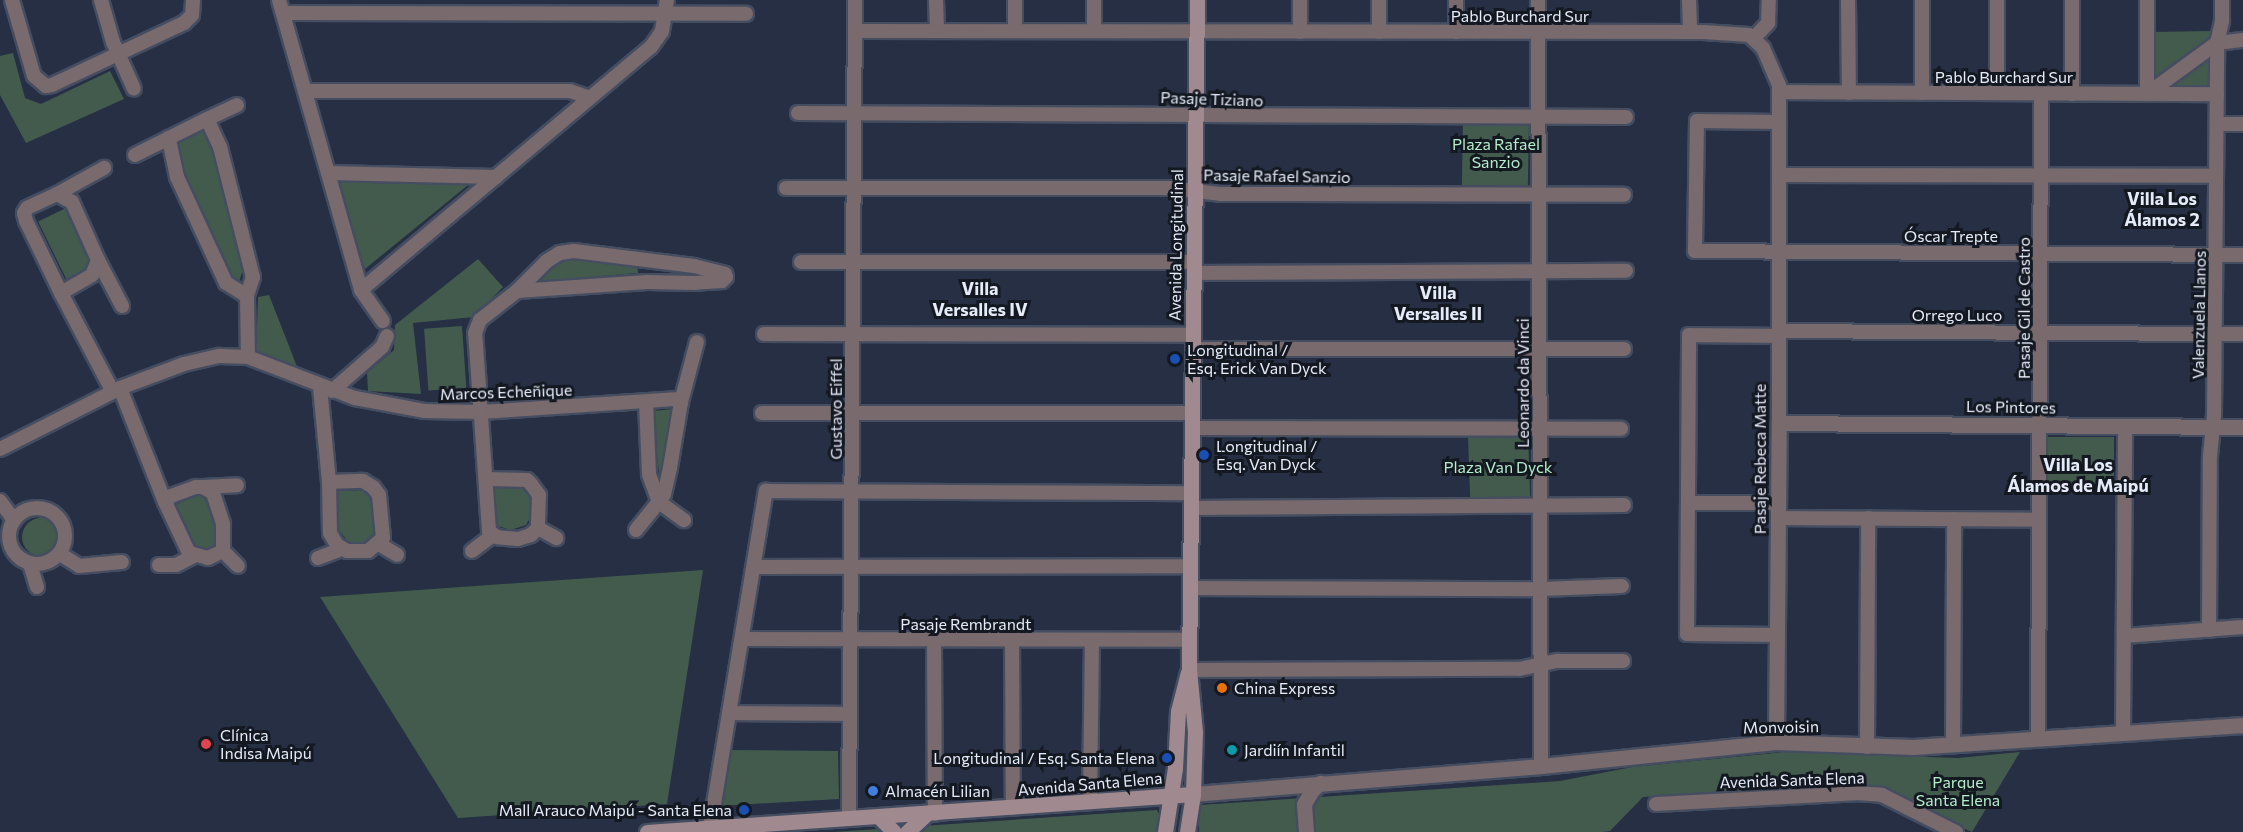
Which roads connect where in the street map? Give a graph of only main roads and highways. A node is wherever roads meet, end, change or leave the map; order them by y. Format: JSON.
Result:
{"nodes":[{"id":1,"x":1197,"y":0,"type":"edge"},
{"id":2,"x":1189,"y":670,"type":"junction"},
{"id":3,"x":1193,"y":794,"type":"junction"},
{"id":4,"x":1172,"y":795,"type":"junction"},
{"id":5,"x":930,"y":814,"type":"junction"},
{"id":6,"x":879,"y":817,"type":"junction"},
{"id":7,"x":647,"y":832,"type":"edge"},
{"id":8,"x":894,"y":832,"type":"edge"},
{"id":9,"x":906,"y":832,"type":"edge"},
{"id":10,"x":1165,"y":832,"type":"edge"},
{"id":11,"x":1186,"y":832,"type":"edge"}],
"edges":[{"from":1,"to":2,"type":"main road","name":"Avenida Longitudinal"},
{"from":2,"to":3,"type":"main road","name":"Avenida Longitudinal"},
{"from":2,"to":4,"type":"main road","name":"Avenida Longitudinal"},
{"from":3,"to":4,"type":"main road","name":"Avenida Santa Elena"},
{"from":3,"to":11,"type":"main road","name":"Avenida Longitudinal"},
{"from":4,"to":5,"type":"main road","name":"Avenida Santa Elena"},
{"from":4,"to":10,"type":"main road","name":"Avenida Longitudinal"},
{"from":5,"to":6,"type":"main road","name":"Avenida Santa Elena"},
{"from":5,"to":9,"type":"main road"},
{"from":6,"to":7,"type":"main road","name":"Avenida Santa Elena"},
{"from":6,"to":8,"type":"main road"}]}
